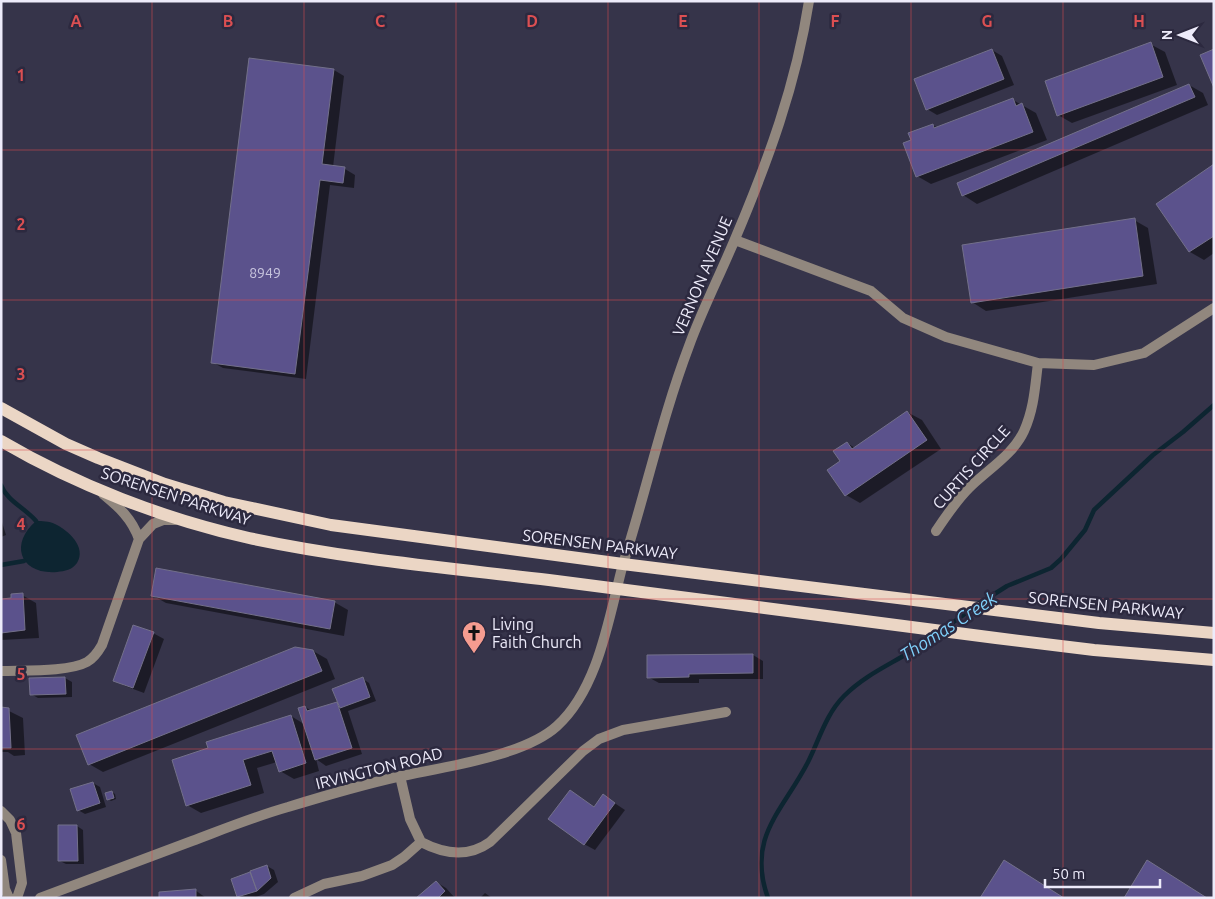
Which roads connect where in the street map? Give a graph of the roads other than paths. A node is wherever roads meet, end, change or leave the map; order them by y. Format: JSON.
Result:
{"nodes":[{"id":1,"x":809,"y":1,"type":"edge"},
{"id":2,"x":735,"y":240,"type":"junction"},
{"id":3,"x":1214,"y":308,"type":"edge"},
{"id":4,"x":1038,"y":363,"type":"junction"},
{"id":5,"x":1,"y":408,"type":"edge"},
{"id":6,"x":1,"y":441,"type":"edge"},
{"id":7,"x":92,"y":486,"type":"junction"},
{"id":8,"x":186,"y":520,"type":"junction"},
{"id":9,"x":936,"y":531,"type":"dead end"},
{"id":10,"x":139,"y":539,"type":"junction"},
{"id":11,"x":623,"y":564,"type":"junction"},
{"id":12,"x":616,"y":589,"type":"junction"},
{"id":13,"x":1214,"y":632,"type":"edge"},
{"id":14,"x":1214,"y":660,"type":"edge"},
{"id":15,"x":1,"y":671,"type":"edge"},
{"id":16,"x":726,"y":712,"type":"dead end"},
{"id":17,"x":400,"y":776,"type":"junction"},
{"id":18,"x":1,"y":811,"type":"edge"},
{"id":19,"x":421,"y":842,"type":"junction"},
{"id":20,"x":1,"y":860,"type":"edge"},
{"id":21,"x":8,"y":898,"type":"edge"},
{"id":22,"x":16,"y":898,"type":"edge"},
{"id":23,"x":40,"y":898,"type":"edge"},
{"id":24,"x":294,"y":898,"type":"edge"}],
"edges":[{"from":1,"to":2,"type":"street","name":"VERNON AVENUE"},
{"from":2,"to":4,"type":"street"},
{"from":2,"to":11,"type":"street","name":"VERNON AVENUE"},
{"from":3,"to":4,"type":"street"},
{"from":4,"to":9,"type":"street","name":"CURTIS CIRCLE"},
{"from":5,"to":11,"type":"main road","name":"SORENSEN PARKWAY"},
{"from":6,"to":7,"type":"main road","name":"SORENSEN PARKWAY"},
{"from":7,"to":8,"type":"main road","name":"SORENSEN PARKWAY"},
{"from":7,"to":10,"type":"street"},
{"from":8,"to":10,"type":"street"},
{"from":8,"to":12,"type":"main road","name":"SORENSEN PARKWAY"},
{"from":10,"to":15,"type":"street"},
{"from":11,"to":12,"type":"street","name":"IRVINGTON ROAD"},
{"from":11,"to":13,"type":"main road","name":"SORENSEN PARKWAY"},
{"from":12,"to":14,"type":"main road","name":"SORENSEN PARKWAY"},
{"from":12,"to":17,"type":"street","name":"IRVINGTON ROAD"},
{"from":16,"to":19,"type":"street"},
{"from":17,"to":19,"type":"street"},
{"from":17,"to":23,"type":"street","name":"IRVINGTON ROAD"},
{"from":18,"to":22,"type":"street"},
{"from":19,"to":24,"type":"street"},
{"from":20,"to":21,"type":"street"}]}
